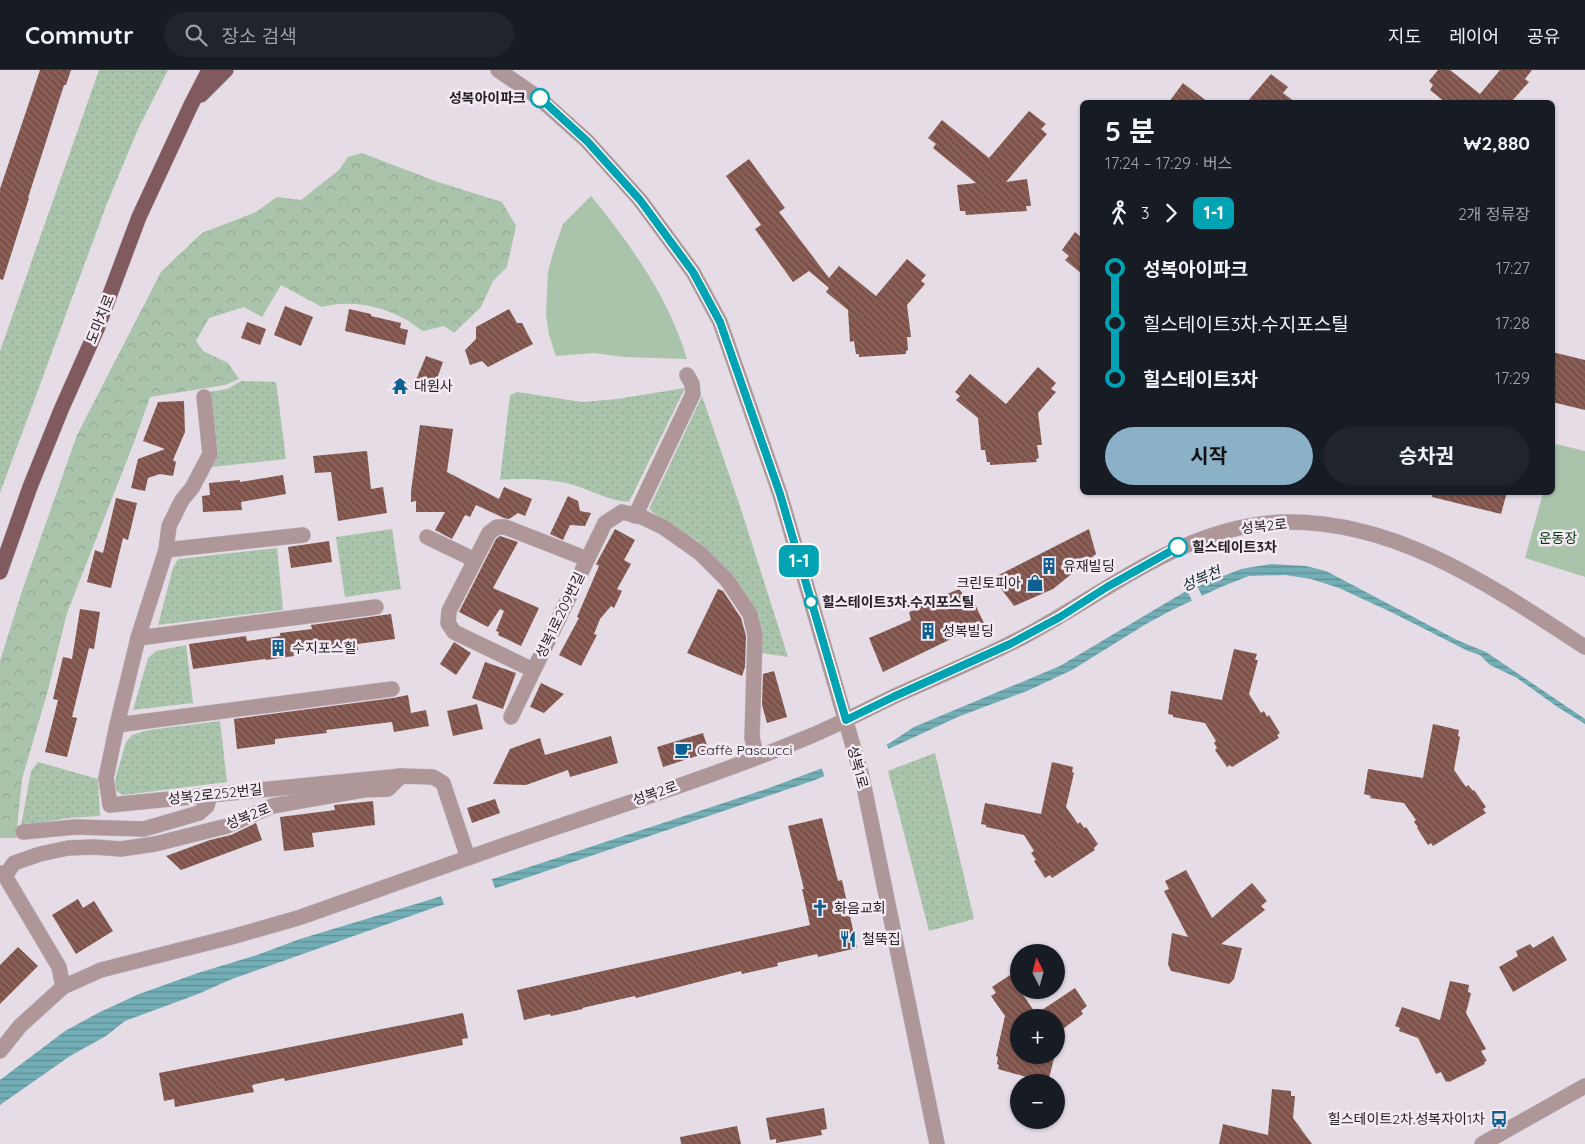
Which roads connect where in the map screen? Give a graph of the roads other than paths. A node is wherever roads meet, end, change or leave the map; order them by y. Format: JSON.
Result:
{"nodes":[{"id":1,"x":196,"y":70,"type":"edge"},
{"id":2,"x":209,"y":70,"type":"edge"},
{"id":3,"x":226,"y":70,"type":"edge"},
{"id":4,"x":498,"y":70,"type":"edge"},
{"id":5,"x":191,"y":105,"type":"junction"},
{"id":6,"x":687,"y":374,"type":"dead end"},
{"id":7,"x":204,"y":397,"type":"dead end"},
{"id":8,"x":635,"y":516,"type":"junction"},
{"id":9,"x":303,"y":535,"type":"dead end"},
{"id":10,"x":427,"y":537,"type":"dead end"},
{"id":11,"x":166,"y":550,"type":"junction"},
{"id":12,"x":587,"y":559,"type":"junction"},
{"id":13,"x":475,"y":560,"type":"junction"},
{"id":14,"x":0,"y":572,"type":"edge"},
{"id":15,"x":376,"y":607,"type":"dead end"},
{"id":16,"x":138,"y":638,"type":"junction"},
{"id":17,"x":1585,"y":647,"type":"edge"},
{"id":18,"x":532,"y":670,"type":"junction"},
{"id":19,"x":392,"y":689,"type":"dead end"},
{"id":20,"x":510,"y":717,"type":"dead end"},
{"id":21,"x":846,"y":720,"type":"junction"},
{"id":22,"x":117,"y":725,"type":"junction"},
{"id":23,"x":757,"y":757,"type":"junction"},
{"id":24,"x":401,"y":776,"type":"junction"},
{"id":25,"x":210,"y":795,"type":"junction"},
{"id":26,"x":110,"y":805,"type":"junction"},
{"id":27,"x":115,"y":828,"type":"junction"},
{"id":28,"x":23,"y":832,"type":"dead end"},
{"id":29,"x":468,"y":858,"type":"junction"},
{"id":30,"x":3,"y":874,"type":"edge"},
{"id":31,"x":63,"y":987,"type":"junction"},
{"id":32,"x":0,"y":1051,"type":"edge"},
{"id":33,"x":1585,"y":1086,"type":"edge"},
{"id":34,"x":937,"y":1144,"type":"edge"},
{"id":35,"x":1482,"y":1144,"type":"edge"}],
"edges":[{"from":1,"to":5,"type":"main road"},
{"from":2,"to":5,"type":"main road","name":"도마치로"},
{"from":3,"to":5,"type":"main road"},
{"from":4,"to":21,"type":"street","name":"성복1로"},
{"from":5,"to":14,"type":"main road","name":"도마치로"},
{"from":6,"to":8,"type":"street"},
{"from":7,"to":11,"type":"street"},
{"from":8,"to":12,"type":"street","name":"성복1로209번길"},
{"from":8,"to":23,"type":"street","name":"성복1로209번길"},
{"from":9,"to":11,"type":"street"},
{"from":10,"to":13,"type":"street"},
{"from":11,"to":16,"type":"street"},
{"from":12,"to":13,"type":"street","name":"성복1로209번길"},
{"from":12,"to":18,"type":"street","name":"성복1로209번길"},
{"from":13,"to":18,"type":"street","name":"성복1로209번길"},
{"from":15,"to":16,"type":"street"},
{"from":16,"to":22,"type":"street"},
{"from":17,"to":21,"type":"street","name":"성복2로"},
{"from":18,"to":20,"type":"street","name":"성복1로209번길"},
{"from":19,"to":22,"type":"street"},
{"from":21,"to":23,"type":"street","name":"성복2로"},
{"from":21,"to":34,"type":"street","name":"성복1로"},
{"from":22,"to":26,"type":"street"},
{"from":23,"to":29,"type":"street","name":"성복2로"},
{"from":24,"to":25,"type":"street","name":"성복2로252번길"},
{"from":24,"to":29,"type":"street"},
{"from":24,"to":30,"type":"street","name":"성복2로"},
{"from":25,"to":26,"type":"street","name":"성복2로252번길"},
{"from":25,"to":27,"type":"street"},
{"from":26,"to":27,"type":"street"},
{"from":27,"to":28,"type":"street"},
{"from":29,"to":31,"type":"street","name":"성복2로"},
{"from":30,"to":31,"type":"street","name":"성복2로"},
{"from":31,"to":32,"type":"street","name":"성복2로"},
{"from":33,"to":35,"type":"street"}]}
